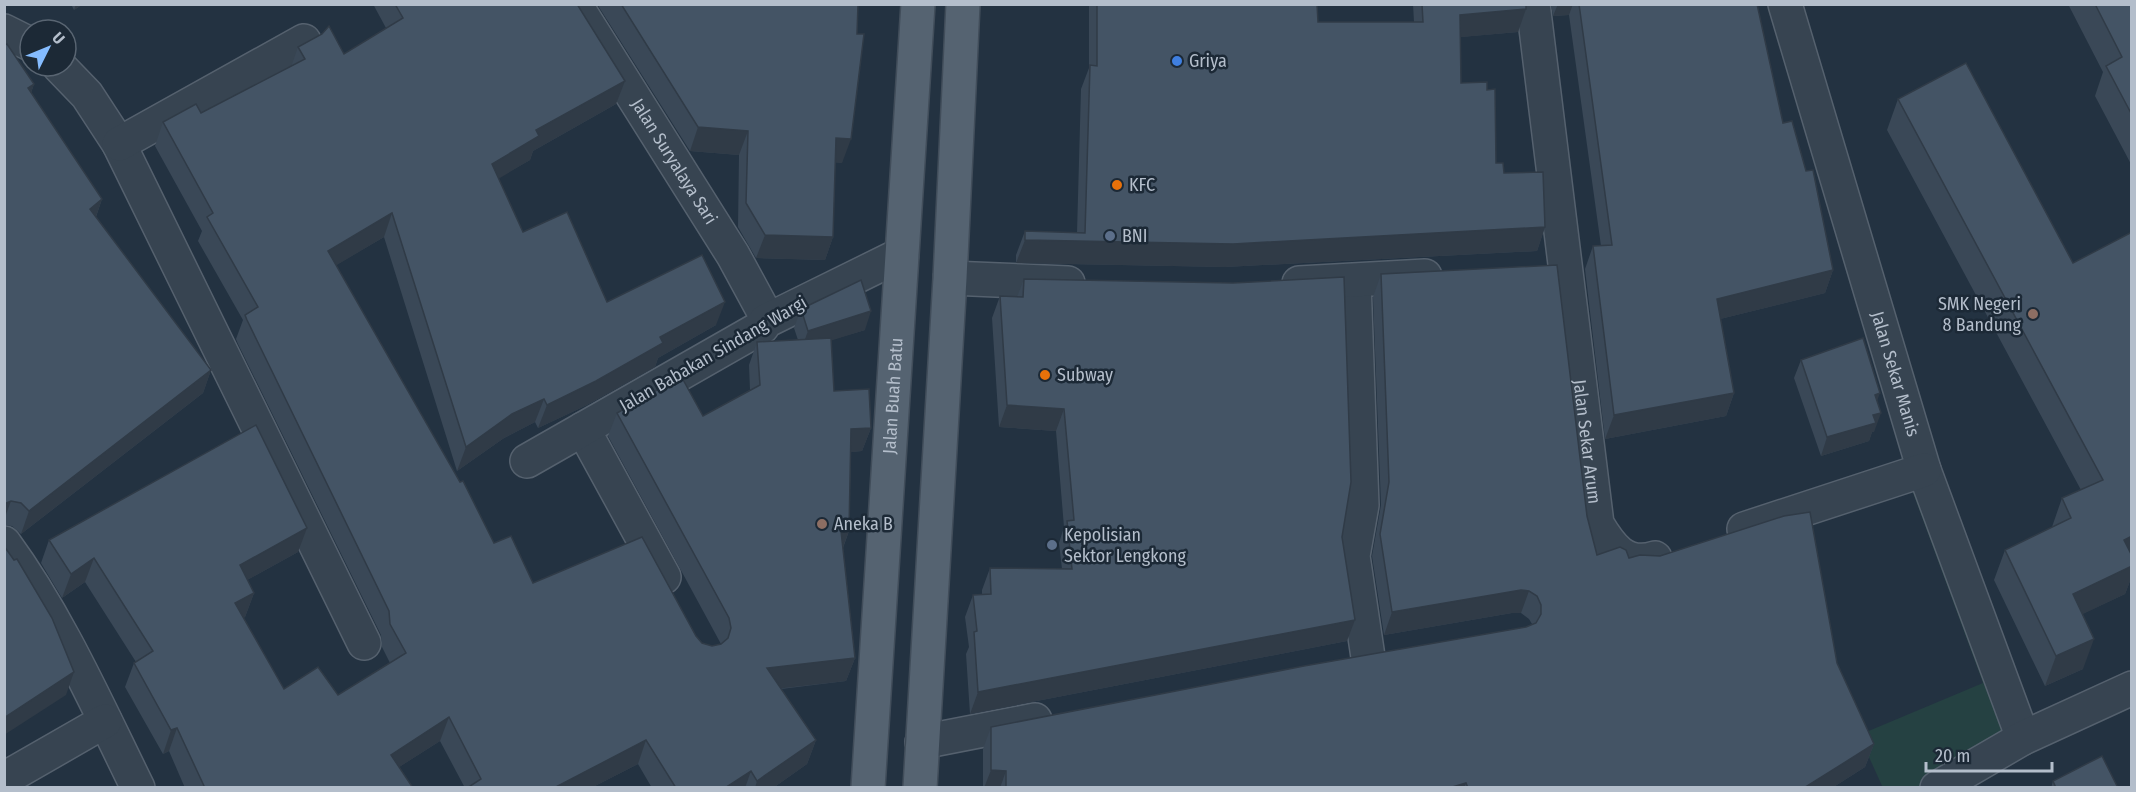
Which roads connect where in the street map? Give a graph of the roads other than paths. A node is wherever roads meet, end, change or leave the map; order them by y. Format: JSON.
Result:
{"nodes":[{"id":1,"x":6,"y":4,"type":"edge"},
{"id":2,"x":575,"y":4,"type":"edge"},
{"id":3,"x":918,"y":4,"type":"edge"},
{"id":4,"x":963,"y":4,"type":"edge"},
{"id":5,"x":1533,"y":4,"type":"edge"},
{"id":6,"x":1785,"y":4,"type":"edge"},
{"id":7,"x":4,"y":24,"type":"edge"},
{"id":8,"x":4,"y":31,"type":"edge"},
{"id":9,"x":18,"y":38,"type":"edge"},
{"id":10,"x":304,"y":40,"type":"dead end"},
{"id":11,"x":71,"y":78,"type":"edge"},
{"id":12,"x":119,"y":144,"type":"junction"},
{"id":13,"x":902,"y":254,"type":"junction"},
{"id":14,"x":1459,"y":274,"type":"edge"},
{"id":15,"x":950,"y":278,"type":"junction"},
{"id":16,"x":1354,"y":281,"type":"junction"},
{"id":17,"x":1098,"y":284,"type":"edge"},
{"id":18,"x":1272,"y":284,"type":"edge"},
{"id":19,"x":766,"y":321,"type":"junction"},
{"id":20,"x":583,"y":429,"type":"junction"},
{"id":21,"x":527,"y":461,"type":"dead end"},
{"id":22,"x":1924,"y":470,"type":"junction"},
{"id":23,"x":1713,"y":539,"type":"edge"},
{"id":24,"x":4,"y":543,"type":"edge"},
{"id":25,"x":1679,"y":550,"type":"edge"},
{"id":26,"x":676,"y":600,"type":"edge"},
{"id":27,"x":364,"y":643,"type":"dead end"},
{"id":28,"x":1402,"y":651,"type":"edge"},
{"id":29,"x":1368,"y":657,"type":"junction"},
{"id":30,"x":1335,"y":663,"type":"edge"},
{"id":31,"x":2132,"y":688,"type":"edge"},
{"id":32,"x":1060,"y":715,"type":"edge"},
{"id":33,"x":105,"y":722,"type":"junction"},
{"id":34,"x":2023,"y":738,"type":"junction"},
{"id":35,"x":922,"y":742,"type":"junction"},
{"id":36,"x":4,"y":779,"type":"edge"},
{"id":37,"x":138,"y":788,"type":"edge"},
{"id":38,"x":868,"y":788,"type":"edge"},
{"id":39,"x":920,"y":788,"type":"edge"},
{"id":40,"x":1937,"y":788,"type":"edge"}],
"edges":[{"from":1,"to":7,"type":"street"},
{"from":2,"to":19,"type":"street","name":"Jalan Suryalaya Sari"},
{"from":3,"to":13,"type":"main road","name":"Jalan Buah Batu"},
{"from":4,"to":15,"type":"main road"},
{"from":5,"to":25,"type":"street","name":"Jalan Sekar Arum"},
{"from":6,"to":22,"type":"street","name":"Jalan Sekar Manis"},
{"from":8,"to":9,"type":"street"},
{"from":10,"to":12,"type":"street"},
{"from":11,"to":12,"type":"street"},
{"from":12,"to":27,"type":"street"},
{"from":13,"to":19,"type":"street","name":"Jalan Babakan Sindang Wargi"},
{"from":13,"to":38,"type":"main road","name":"Jalan Buah Batu"},
{"from":14,"to":16,"type":"street"},
{"from":15,"to":17,"type":"street"},
{"from":15,"to":35,"type":"main road"},
{"from":16,"to":18,"type":"street"},
{"from":16,"to":29,"type":"street"},
{"from":19,"to":20,"type":"street","name":"Jalan Babakan Sindang Wargi"},
{"from":20,"to":21,"type":"street","name":"Jalan Babakan Sindang Wargi"},
{"from":20,"to":26,"type":"street"},
{"from":22,"to":23,"type":"street"},
{"from":22,"to":34,"type":"street","name":"Jalan Sekar Manis"},
{"from":24,"to":33,"type":"street"},
{"from":28,"to":29,"type":"street"},
{"from":29,"to":30,"type":"street"},
{"from":31,"to":34,"type":"street"},
{"from":32,"to":35,"type":"street"},
{"from":33,"to":36,"type":"street"},
{"from":33,"to":37,"type":"street"},
{"from":34,"to":40,"type":"street"},
{"from":35,"to":39,"type":"main road"}]}
